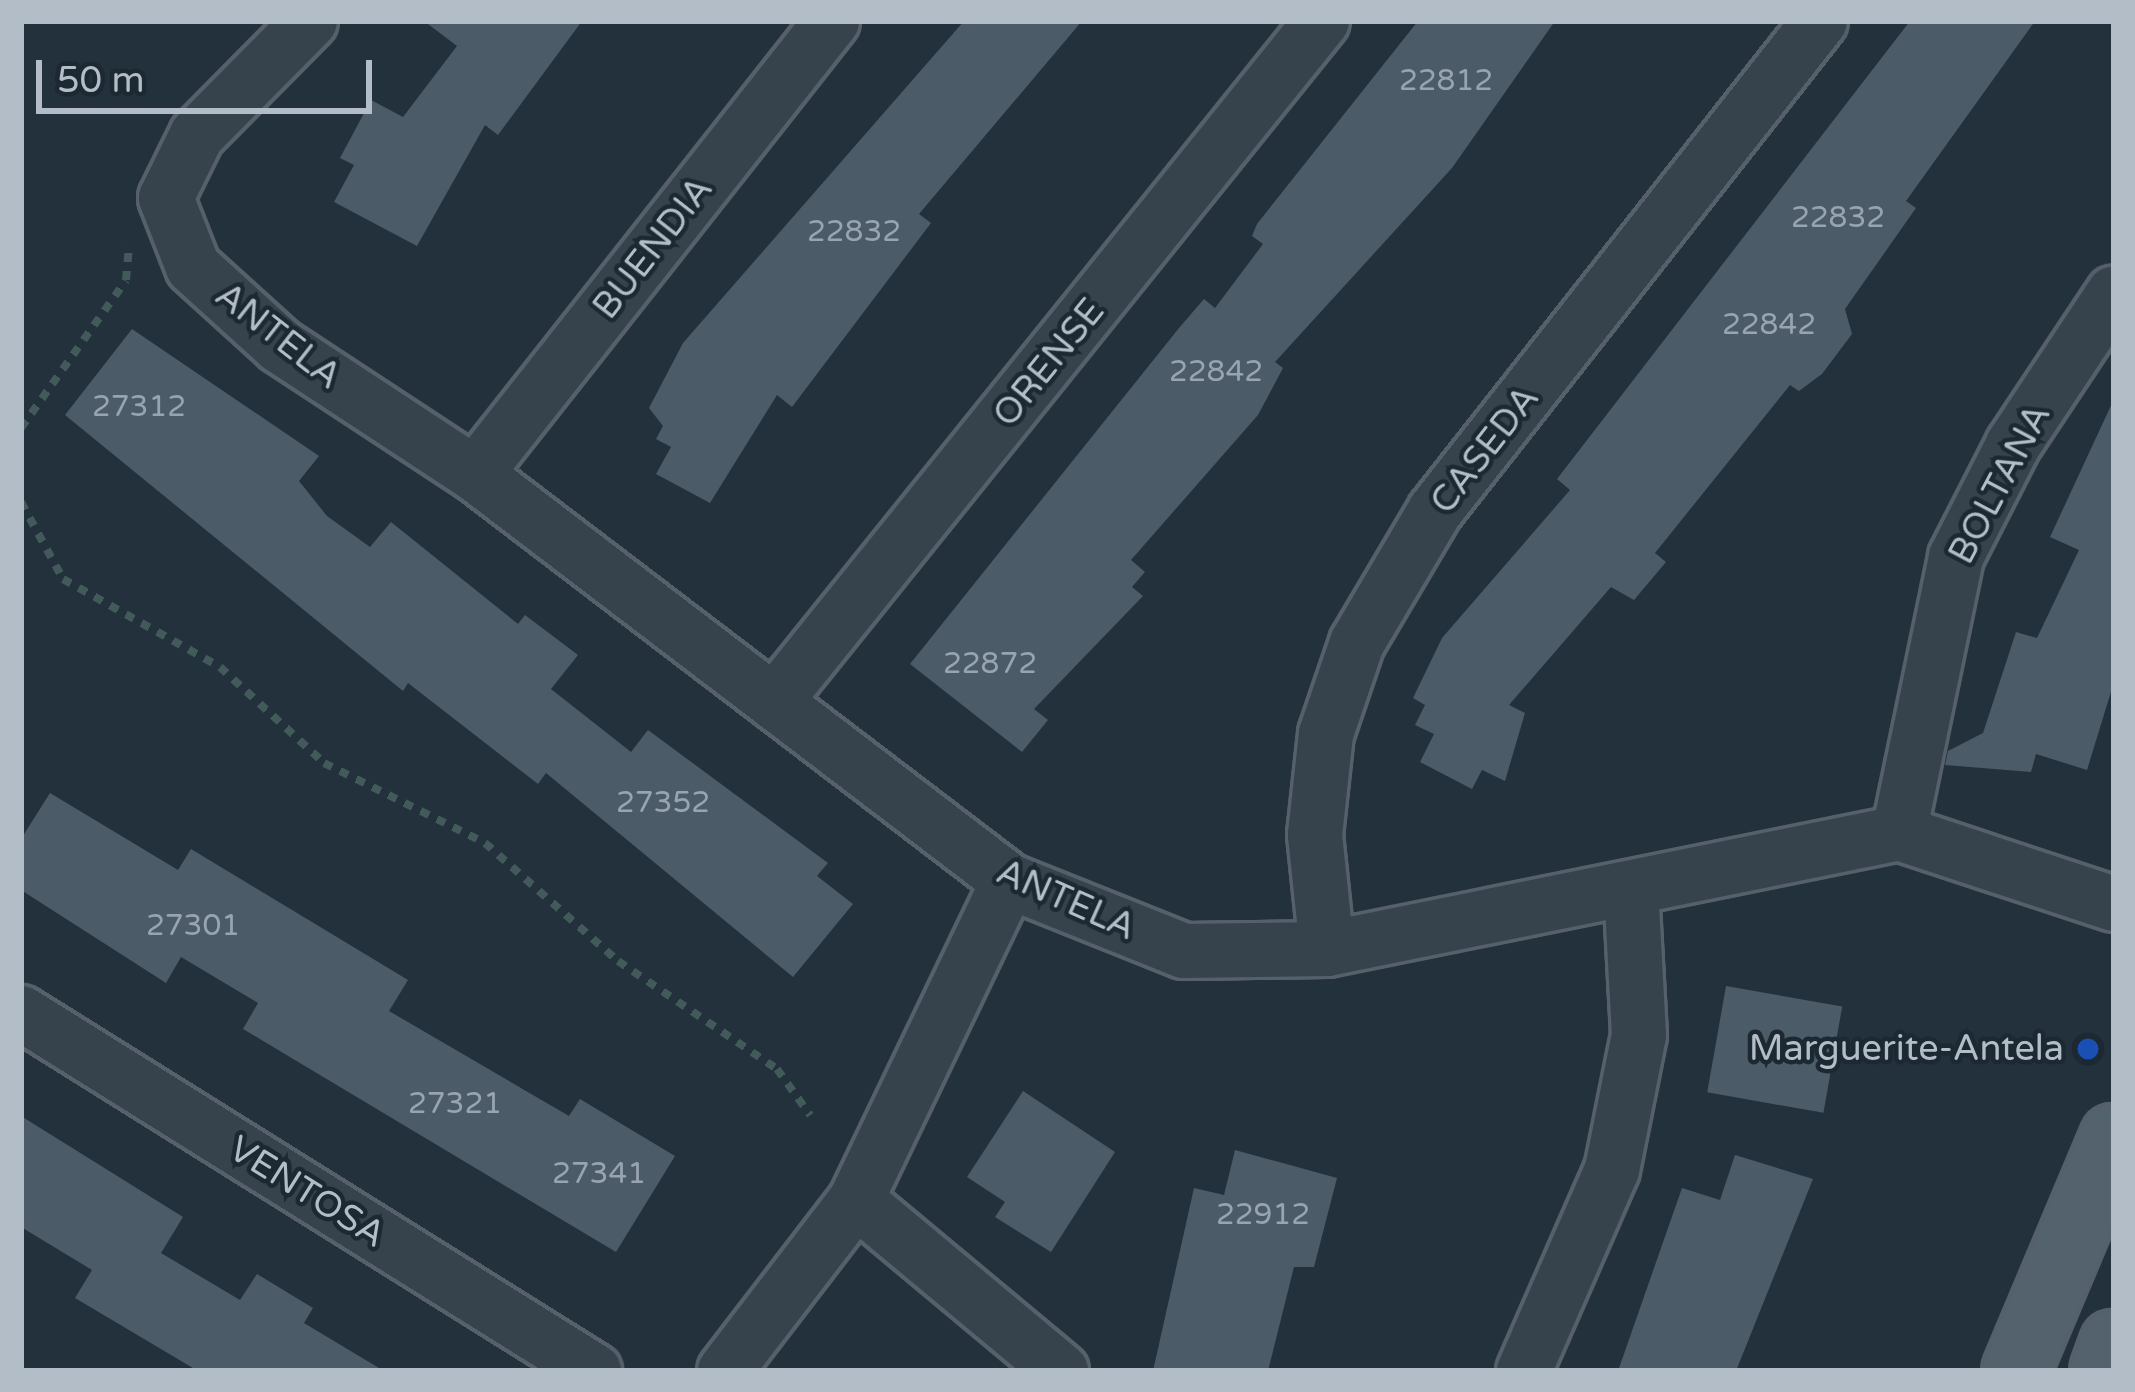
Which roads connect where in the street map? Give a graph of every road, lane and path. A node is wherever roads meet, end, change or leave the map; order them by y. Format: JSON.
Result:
{"nodes":[{"id":1,"x":310,"y":21,"type":"edge"},
{"id":2,"x":832,"y":21,"type":"edge"},
{"id":3,"x":1322,"y":21,"type":"edge"},
{"id":4,"x":1820,"y":21,"type":"edge"},
{"id":5,"x":2114,"y":293,"type":"edge"},
{"id":6,"x":475,"y":474,"type":"junction"},
{"id":7,"x":21,"y":502,"type":"edge"},
{"id":8,"x":774,"y":703,"type":"junction"},
{"id":9,"x":1898,"y":833,"type":"junction"},
{"id":10,"x":1009,"y":881,"type":"junction"},
{"id":11,"x":1631,"y":889,"type":"junction"},
{"id":12,"x":2114,"y":904,"type":"edge"},
{"id":13,"x":1327,"y":949,"type":"junction"},
{"id":14,"x":21,"y":1013,"type":"edge"},
{"id":15,"x":810,"y":1114,"type":"dead end"},
{"id":16,"x":2114,"y":1138,"type":"edge"},
{"id":17,"x":856,"y":1200,"type":"junction"},
{"id":18,"x":2114,"y":1344,"type":"edge"},
{"id":19,"x":594,"y":1371,"type":"edge"},
{"id":20,"x":724,"y":1371,"type":"edge"},
{"id":21,"x":1061,"y":1371,"type":"edge"},
{"id":22,"x":1524,"y":1371,"type":"edge"},
{"id":23,"x":2016,"y":1371,"type":"edge"},
{"id":24,"x":2104,"y":1371,"type":"edge"}],
"edges":[{"from":1,"to":6,"type":"street","name":"ANTELA"},
{"from":2,"to":6,"type":"street","name":"BUENDIA"},
{"from":3,"to":8,"type":"street","name":"ORENSE"},
{"from":4,"to":13,"type":"street","name":"CASEDA"},
{"from":5,"to":9,"type":"street","name":"BOLTANA"},
{"from":6,"to":8,"type":"street","name":"ANTELA"},
{"from":7,"to":15,"type":"path"},
{"from":8,"to":10,"type":"street","name":"ANTELA"},
{"from":9,"to":11,"type":"street","name":"ANTELA"},
{"from":9,"to":12,"type":"street"},
{"from":10,"to":13,"type":"street","name":"ANTELA"},
{"from":10,"to":17,"type":"street"},
{"from":11,"to":13,"type":"street","name":"ANTELA"},
{"from":11,"to":22,"type":"street"},
{"from":14,"to":19,"type":"street","name":"VENTOSA"},
{"from":16,"to":23,"type":"main road"},
{"from":17,"to":20,"type":"street"},
{"from":17,"to":21,"type":"street"},
{"from":18,"to":24,"type":"main road"}]}
